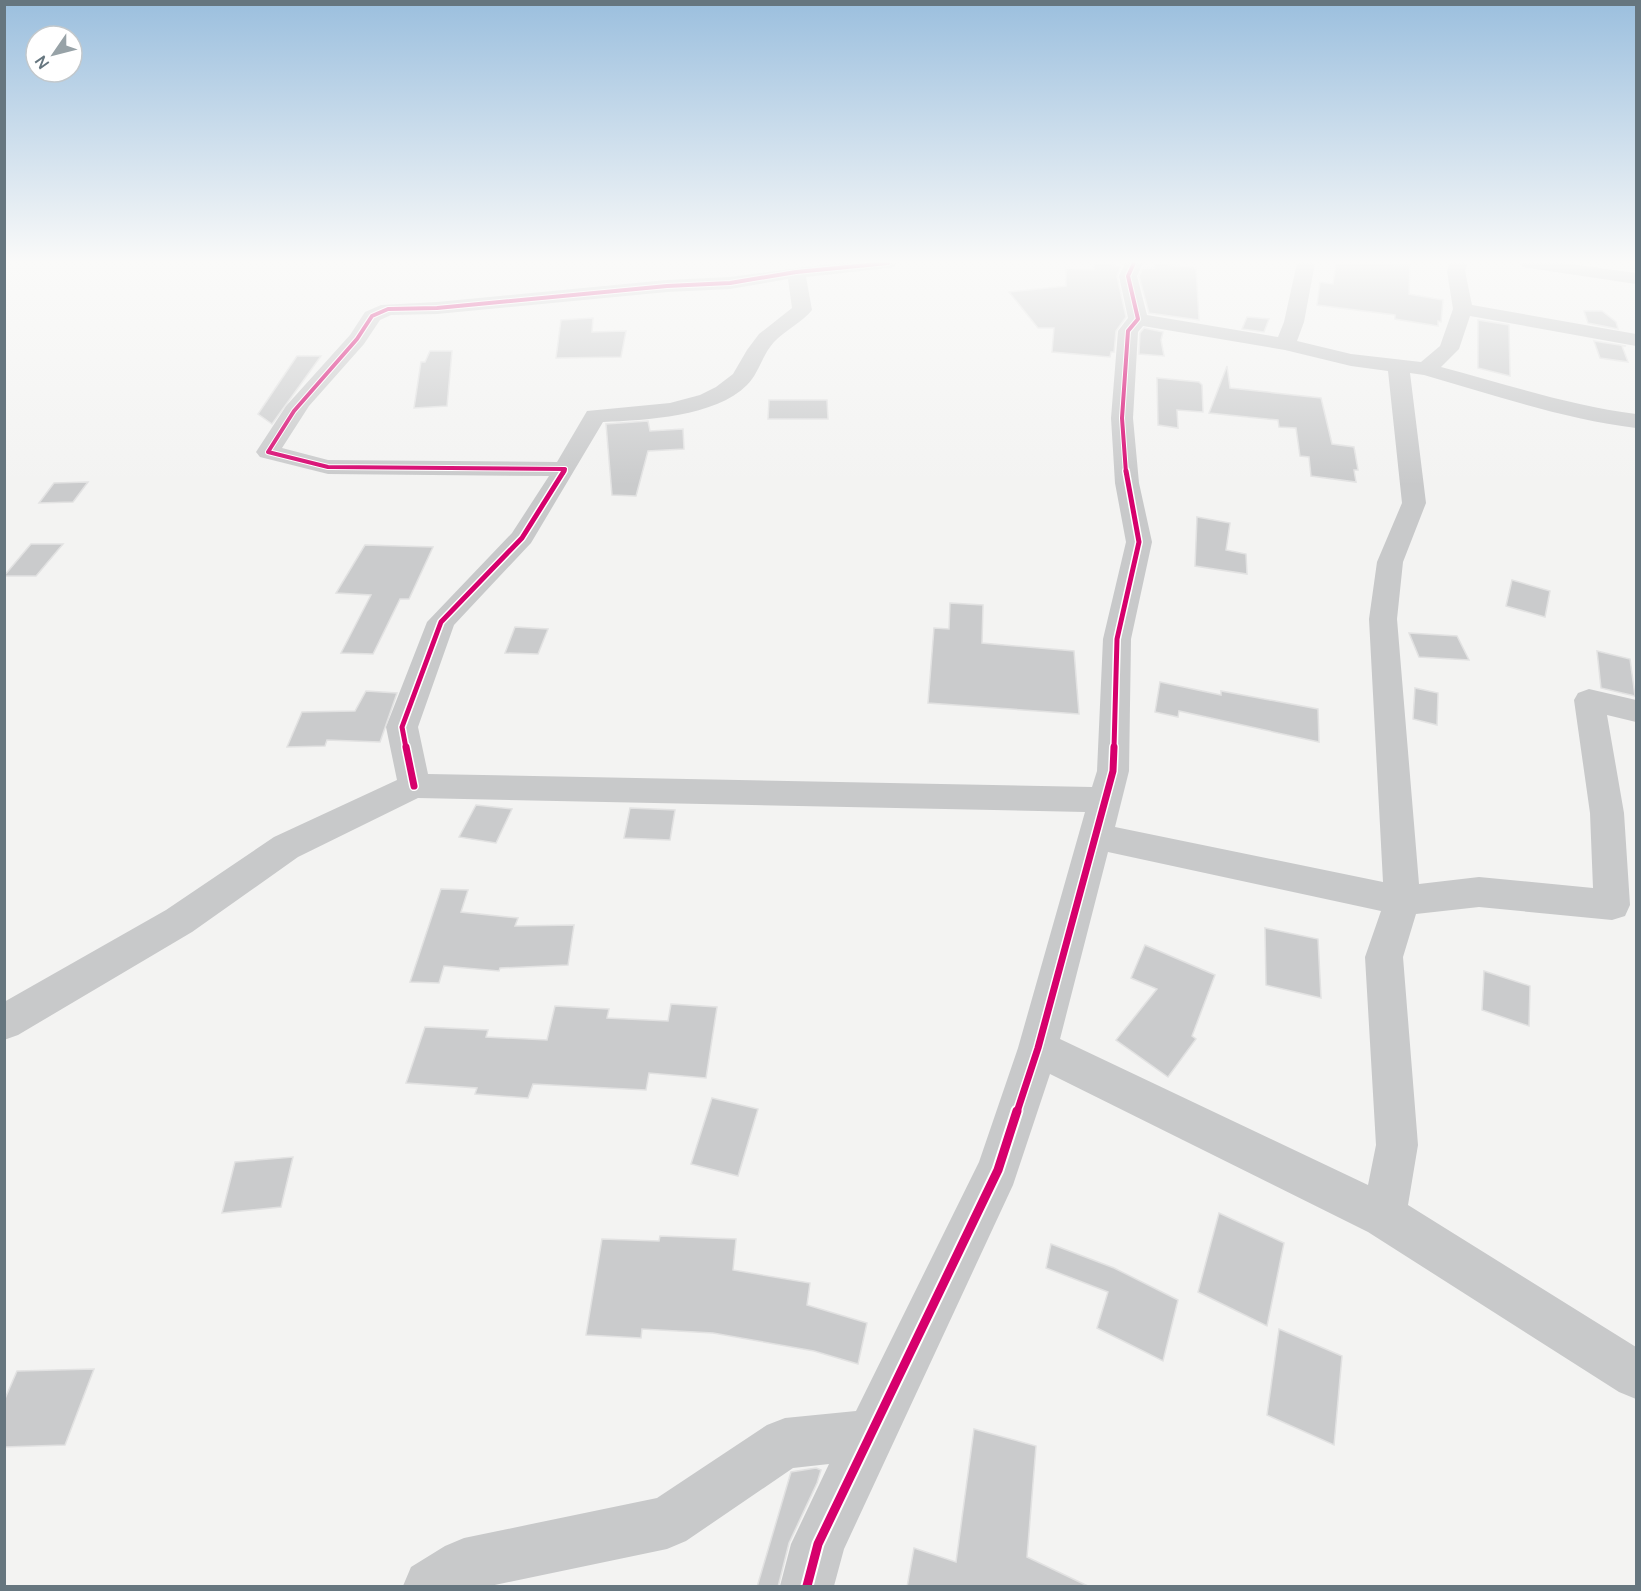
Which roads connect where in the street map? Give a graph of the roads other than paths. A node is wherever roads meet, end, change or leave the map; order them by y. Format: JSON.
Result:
{"nodes":[{"id":1,"x":360,"y":337,"type":"edge"},
{"id":2,"x":769,"y":337,"type":"edge"},
{"id":3,"x":1128,"y":337,"type":"edge"},
{"id":4,"x":1245,"y":337,"type":"edge"},
{"id":5,"x":1288,"y":337,"type":"edge"},
{"id":6,"x":1453,"y":337,"type":"edge"},
{"id":7,"x":1621,"y":337,"type":"edge"},
{"id":8,"x":1636,"y":340,"type":"edge"},
{"id":9,"x":1285,"y":344,"type":"junction"},
{"id":10,"x":1412,"y":367,"type":"junction"},
{"id":11,"x":1636,"y":422,"type":"edge"},
{"id":12,"x":565,"y":469,"type":"junction"},
{"id":13,"x":1636,"y":711,"type":"edge"},
{"id":14,"x":414,"y":786,"type":"junction"},
{"id":15,"x":1105,"y":800,"type":"junction"},
{"id":16,"x":1096,"y":836,"type":"junction"},
{"id":17,"x":1402,"y":901,"type":"junction"},
{"id":18,"x":4,"y":1023,"type":"edge"},
{"id":19,"x":1038,"y":1048,"type":"junction"},
{"id":20,"x":1384,"y":1216,"type":"junction"},
{"id":21,"x":1636,"y":1375,"type":"edge"},
{"id":22,"x":870,"y":1435,"type":"junction"},
{"id":23,"x":430,"y":1587,"type":"edge"},
{"id":24,"x":807,"y":1587,"type":"edge"}],
"edges":[{"from":1,"to":12,"type":"street"},
{"from":2,"to":12,"type":"street"},
{"from":3,"to":15,"type":"street"},
{"from":4,"to":9,"type":"street"},
{"from":5,"to":9,"type":"street"},
{"from":6,"to":10,"type":"street"},
{"from":7,"to":8,"type":"street"},
{"from":9,"to":10,"type":"street"},
{"from":10,"to":11,"type":"street"},
{"from":10,"to":17,"type":"street"},
{"from":12,"to":14,"type":"street"},
{"from":13,"to":17,"type":"street"},
{"from":14,"to":15,"type":"street"},
{"from":14,"to":18,"type":"street"},
{"from":15,"to":16,"type":"street"},
{"from":16,"to":17,"type":"street"},
{"from":16,"to":19,"type":"street"},
{"from":17,"to":20,"type":"street"},
{"from":19,"to":20,"type":"street"},
{"from":19,"to":22,"type":"street"},
{"from":20,"to":21,"type":"street"},
{"from":22,"to":23,"type":"street"},
{"from":22,"to":24,"type":"street"}]}
